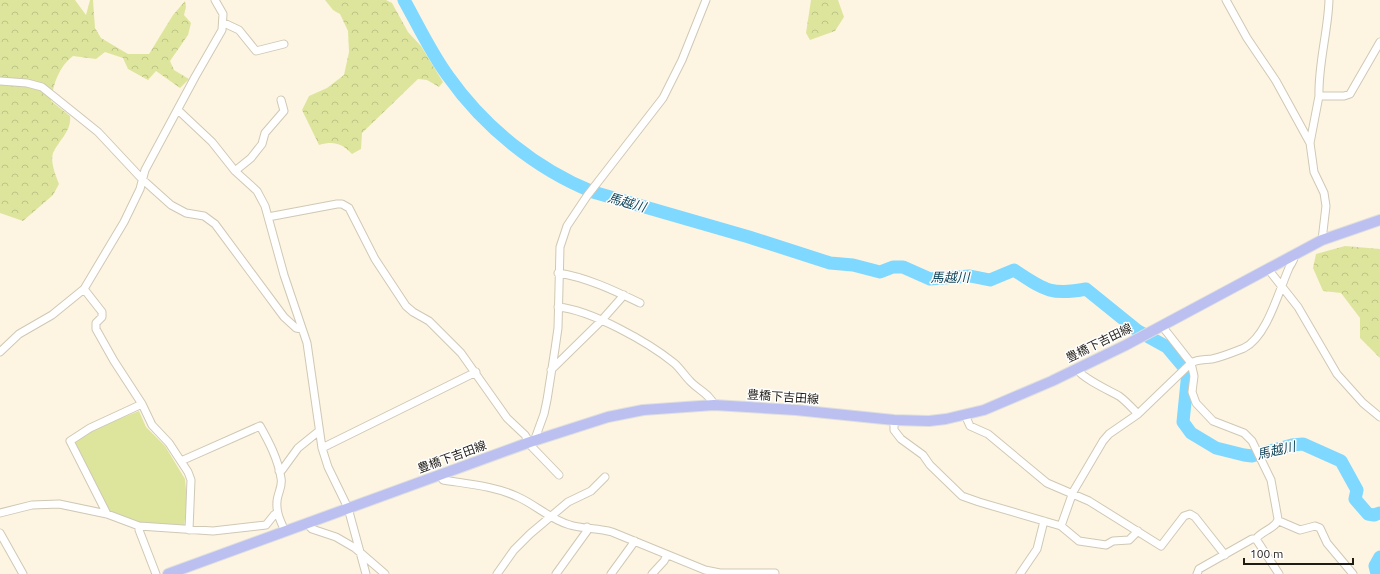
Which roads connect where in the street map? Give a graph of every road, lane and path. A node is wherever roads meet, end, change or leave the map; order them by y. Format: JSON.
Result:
{"nodes":[{"id":1,"x":215,"y":0,"type":"edge"},
{"id":2,"x":706,"y":0,"type":"edge"},
{"id":3,"x":1226,"y":0,"type":"edge"},
{"id":4,"x":1329,"y":0,"type":"edge"},
{"id":5,"x":224,"y":22,"type":"junction"},
{"id":6,"x":1380,"y":42,"type":"edge"},
{"id":7,"x":284,"y":44,"type":"dead end"},
{"id":8,"x":0,"y":81,"type":"edge"},
{"id":9,"x":1319,"y":96,"type":"junction"},
{"id":10,"x":281,"y":100,"type":"dead end"},
{"id":11,"x":178,"y":110,"type":"junction"},
{"id":12,"x":1310,"y":143,"type":"junction"},
{"id":13,"x":235,"y":171,"type":"junction"},
{"id":14,"x":142,"y":179,"type":"junction"},
{"id":15,"x":268,"y":217,"type":"junction"},
{"id":16,"x":1380,"y":220,"type":"edge"},
{"id":17,"x":1322,"y":240,"type":"junction"},
{"id":18,"x":1294,"y":255,"type":"junction"},
{"id":19,"x":1268,"y":269,"type":"junction"},
{"id":20,"x":558,"y":273,"type":"junction"},
{"id":21,"x":1282,"y":287,"type":"junction"},
{"id":22,"x":84,"y":289,"type":"junction"},
{"id":23,"x":624,"y":295,"type":"junction"},
{"id":24,"x":640,"y":303,"type":"dead end"},
{"id":25,"x":558,"y":307,"type":"junction"},
{"id":26,"x":601,"y":321,"type":"junction"},
{"id":27,"x":1161,"y":327,"type":"junction"},
{"id":28,"x":302,"y":329,"type":"junction"},
{"id":29,"x":0,"y":352,"type":"edge"},
{"id":30,"x":1187,"y":366,"type":"junction"},
{"id":31,"x":1077,"y":369,"type":"junction"},
{"id":32,"x":551,"y":370,"type":"junction"},
{"id":33,"x":476,"y":372,"type":"junction"},
{"id":34,"x":142,"y":404,"type":"junction"},
{"id":35,"x":714,"y":405,"type":"junction"},
{"id":36,"x":1138,"y":414,"type":"junction"},
{"id":37,"x":964,"y":415,"type":"junction"},
{"id":38,"x":1380,"y":417,"type":"edge"},
{"id":39,"x":894,"y":420,"type":"junction"},
{"id":40,"x":319,"y":431,"type":"junction"},
{"id":41,"x":533,"y":441,"type":"junction"},
{"id":42,"x":322,"y":448,"type":"junction"},
{"id":43,"x":181,"y":462,"type":"junction"},
{"id":44,"x":279,"y":471,"type":"junction"},
{"id":45,"x":440,"y":475,"type":"junction"},
{"id":46,"x":560,"y":475,"type":"dead end"},
{"id":47,"x":605,"y":476,"type":"dead end"},
{"id":48,"x":1073,"y":492,"type":"junction"},
{"id":49,"x":348,"y":508,"type":"junction"},
{"id":50,"x":0,"y":513,"type":"edge"},
{"id":51,"x":277,"y":513,"type":"junction"},
{"id":52,"x":107,"y":514,"type":"junction"},
{"id":53,"x":550,"y":516,"type":"junction"},
{"id":54,"x":1044,"y":521,"type":"junction"},
{"id":55,"x":1279,"y":521,"type":"junction"},
{"id":56,"x":307,"y":524,"type":"junction"},
{"id":57,"x":139,"y":526,"type":"junction"},
{"id":58,"x":1061,"y":526,"type":"junction"},
{"id":59,"x":588,"y":527,"type":"junction"},
{"id":60,"x":189,"y":530,"type":"junction"},
{"id":61,"x":285,"y":531,"type":"junction"},
{"id":62,"x":1138,"y":531,"type":"junction"},
{"id":63,"x":0,"y":533,"type":"edge"},
{"id":64,"x":1256,"y":539,"type":"junction"},
{"id":65,"x":635,"y":541,"type":"junction"},
{"id":66,"x":360,"y":551,"type":"junction"},
{"id":67,"x":667,"y":554,"type":"junction"},
{"id":68,"x":1225,"y":555,"type":"junction"},
{"id":69,"x":775,"y":573,"type":"edge"},
{"id":70,"x":23,"y":574,"type":"edge"},
{"id":71,"x":156,"y":574,"type":"edge"},
{"id":72,"x":168,"y":574,"type":"edge"},
{"id":73,"x":366,"y":574,"type":"edge"},
{"id":74,"x":385,"y":574,"type":"edge"},
{"id":75,"x":497,"y":574,"type":"edge"},
{"id":76,"x":556,"y":574,"type":"edge"},
{"id":77,"x":611,"y":574,"type":"edge"},
{"id":78,"x":652,"y":574,"type":"edge"},
{"id":79,"x":1020,"y":574,"type":"edge"},
{"id":80,"x":1198,"y":574,"type":"edge"},
{"id":81,"x":1279,"y":574,"type":"edge"},
{"id":82,"x":1353,"y":574,"type":"edge"}],
"edges":[{"from":1,"to":5,"type":"street"},
{"from":2,"to":20,"type":"street"},
{"from":3,"to":12,"type":"street"},
{"from":4,"to":9,"type":"street"},
{"from":5,"to":7,"type":"street"},
{"from":5,"to":11,"type":"street"},
{"from":6,"to":9,"type":"street"},
{"from":8,"to":14,"type":"street"},
{"from":9,"to":12,"type":"street"},
{"from":10,"to":13,"type":"street"},
{"from":11,"to":13,"type":"street"},
{"from":11,"to":14,"type":"street"},
{"from":12,"to":17,"type":"street"},
{"from":13,"to":15,"type":"street"},
{"from":14,"to":22,"type":"street"},
{"from":14,"to":28,"type":"street"},
{"from":15,"to":28,"type":"street"},
{"from":15,"to":33,"type":"street"},
{"from":16,"to":17,"type":"main road","name":"豊橋下吉田線"},
{"from":17,"to":18,"type":"main road","name":"豊橋下吉田線"},
{"from":18,"to":19,"type":"main road","name":"豊橋下吉田線"},
{"from":18,"to":21,"type":"street"},
{"from":19,"to":21,"type":"street"},
{"from":19,"to":27,"type":"main road","name":"豊橋下吉田線"},
{"from":20,"to":23,"type":"street"},
{"from":20,"to":25,"type":"street"},
{"from":21,"to":30,"type":"street"},
{"from":21,"to":38,"type":"street"},
{"from":22,"to":29,"type":"street"},
{"from":22,"to":34,"type":"street"},
{"from":23,"to":24,"type":"street"},
{"from":23,"to":26,"type":"street"},
{"from":25,"to":26,"type":"street"},
{"from":25,"to":32,"type":"street"},
{"from":26,"to":32,"type":"street"},
{"from":26,"to":35,"type":"street"},
{"from":27,"to":30,"type":"street"},
{"from":27,"to":31,"type":"main road","name":"豊橋下吉田線"},
{"from":28,"to":40,"type":"street"},
{"from":30,"to":36,"type":"street"},
{"from":30,"to":55,"type":"street"},
{"from":31,"to":36,"type":"street"},
{"from":31,"to":37,"type":"main road","name":"豊橋下吉田線"},
{"from":32,"to":41,"type":"street"},
{"from":33,"to":41,"type":"street"},
{"from":33,"to":42,"type":"street"},
{"from":34,"to":43,"type":"street"},
{"from":34,"to":52,"type":"street"},
{"from":35,"to":39,"type":"main road","name":"豊橋下吉田線"},
{"from":35,"to":41,"type":"main road","name":"豊橋下吉田線"},
{"from":36,"to":48,"type":"street"},
{"from":37,"to":39,"type":"main road","name":"豊橋下吉田線"},
{"from":37,"to":48,"type":"street"},
{"from":39,"to":54,"type":"street"},
{"from":40,"to":42,"type":"street"},
{"from":40,"to":44,"type":"street"},
{"from":41,"to":45,"type":"main road","name":"豊橋下吉田線"},
{"from":41,"to":46,"type":"street"},
{"from":42,"to":49,"type":"street"},
{"from":43,"to":44,"type":"street"},
{"from":43,"to":60,"type":"street"},
{"from":44,"to":51,"type":"street"},
{"from":45,"to":49,"type":"main road","name":"豊橋下吉田線"},
{"from":45,"to":53,"type":"street"},
{"from":47,"to":53,"type":"street"},
{"from":48,"to":58,"type":"street"},
{"from":48,"to":62,"type":"street"},
{"from":49,"to":56,"type":"main road","name":"豊橋下吉田線"},
{"from":49,"to":66,"type":"street"},
{"from":50,"to":52,"type":"street"},
{"from":51,"to":60,"type":"street"},
{"from":51,"to":61,"type":"street"},
{"from":52,"to":57,"type":"street"},
{"from":53,"to":59,"type":"street"},
{"from":53,"to":75,"type":"street"},
{"from":54,"to":58,"type":"street"},
{"from":54,"to":79,"type":"street"},
{"from":55,"to":64,"type":"street"},
{"from":55,"to":82,"type":"street"},
{"from":56,"to":61,"type":"main road","name":"豊橋下吉田線"},
{"from":56,"to":66,"type":"street"},
{"from":57,"to":60,"type":"street"},
{"from":57,"to":71,"type":"street"},
{"from":58,"to":62,"type":"street"},
{"from":59,"to":65,"type":"street"},
{"from":59,"to":76,"type":"street"},
{"from":61,"to":72,"type":"main road","name":"豊橋下吉田線"},
{"from":62,"to":68,"type":"street"},
{"from":63,"to":70,"type":"street"},
{"from":64,"to":68,"type":"street"},
{"from":64,"to":81,"type":"street"},
{"from":65,"to":67,"type":"street"},
{"from":65,"to":77,"type":"street"},
{"from":66,"to":73,"type":"street"},
{"from":66,"to":74,"type":"street"},
{"from":67,"to":69,"type":"street"},
{"from":67,"to":78,"type":"street"},
{"from":68,"to":80,"type":"street"}]}
